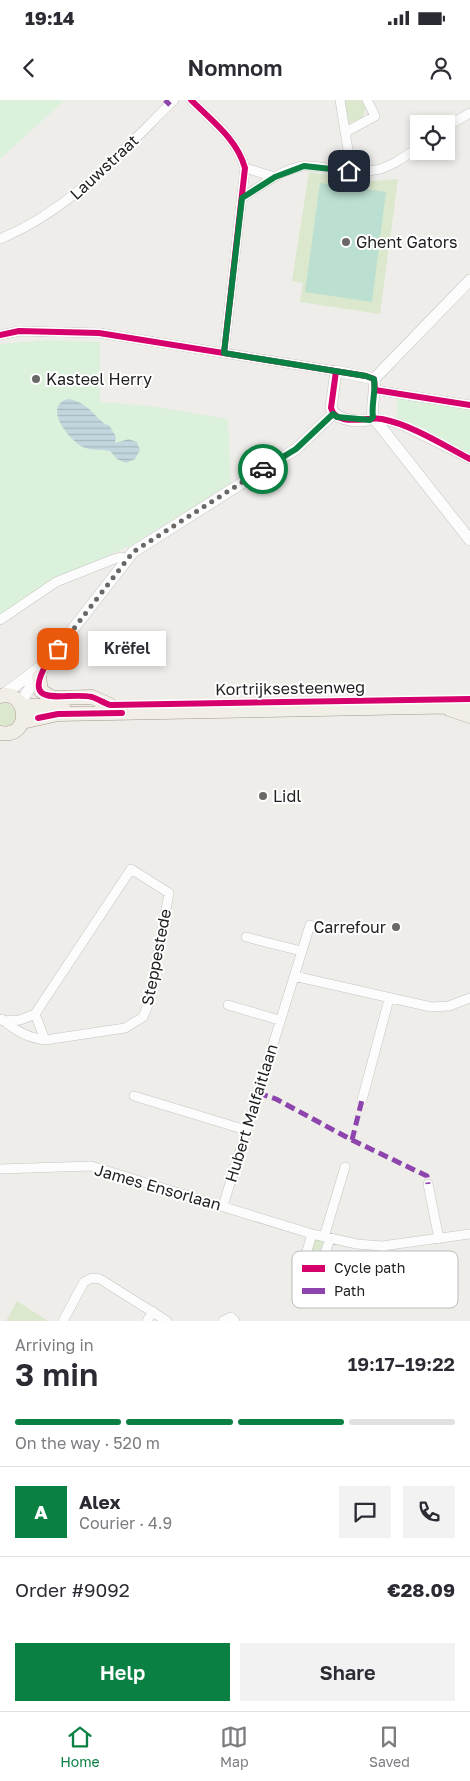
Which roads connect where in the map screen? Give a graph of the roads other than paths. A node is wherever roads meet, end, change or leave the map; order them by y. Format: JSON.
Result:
{"nodes":[{"id":1,"x":191,"y":100,"type":"edge"},
{"id":2,"x":340,"y":100,"type":"edge"},
{"id":3,"x":367,"y":100,"type":"edge"},
{"id":4,"x":172,"y":102,"type":"edge"},
{"id":5,"x":470,"y":113,"type":"edge"},
{"id":6,"x":455,"y":122,"type":"edge"},
{"id":7,"x":346,"y":132,"type":"junction"},
{"id":8,"x":410,"y":153,"type":"edge"},
{"id":9,"x":245,"y":168,"type":"junction"},
{"id":10,"x":349,"y":171,"type":"junction"},
{"id":11,"x":275,"y":177,"type":"junction"},
{"id":12,"x":242,"y":198,"type":"junction"},
{"id":13,"x":0,"y":239,"type":"edge"},
{"id":14,"x":470,"y":280,"type":"edge"},
{"id":15,"x":0,"y":335,"type":"edge"},
{"id":16,"x":224,"y":353,"type":"junction"},
{"id":17,"x":336,"y":371,"type":"junction"},
{"id":18,"x":375,"y":385,"type":"junction"},
{"id":19,"x":470,"y":405,"type":"edge"},
{"id":20,"x":333,"y":414,"type":"junction"},
{"id":21,"x":373,"y":417,"type":"junction"},
{"id":22,"x":470,"y":459,"type":"edge"},
{"id":23,"x":470,"y":540,"type":"edge"},
{"id":24,"x":126,"y":559,"type":"junction"},
{"id":25,"x":0,"y":620,"type":"edge"},
{"id":26,"x":48,"y":661,"type":"junction"},
{"id":27,"x":38,"y":677,"type":"junction"},
{"id":28,"x":2,"y":695,"type":"edge"},
{"id":29,"x":470,"y":699,"type":"edge"},
{"id":30,"x":21,"y":704,"type":"junction"},
{"id":31,"x":110,"y":705,"type":"junction"},
{"id":32,"x":444,"y":706,"type":"junction"},
{"id":33,"x":470,"y":706,"type":"edge"},
{"id":34,"x":470,"y":716,"type":"edge"},
{"id":35,"x":22,"y":722,"type":"junction"},
{"id":36,"x":3,"y":736,"type":"edge"},
{"id":37,"x":310,"y":924,"type":"dead end"},
{"id":38,"x":246,"y":937,"type":"dead end"},
{"id":39,"x":301,"y":951,"type":"junction"},
{"id":40,"x":294,"y":976,"type":"junction"},
{"id":41,"x":470,"y":998,"type":"edge"},
{"id":42,"x":389,"y":999,"type":"junction"},
{"id":43,"x":228,"y":1005,"type":"dead end"},
{"id":44,"x":35,"y":1014,"type":"junction"},
{"id":45,"x":2,"y":1019,"type":"edge"},
{"id":46,"x":280,"y":1020,"type":"junction"},
{"id":47,"x":45,"y":1040,"type":"junction"},
{"id":48,"x":134,"y":1096,"type":"dead end"},
{"id":49,"x":362,"y":1100,"type":"dead end"},
{"id":50,"x":246,"y":1130,"type":"junction"},
{"id":51,"x":344,"y":1167,"type":"dead end"},
{"id":52,"x":0,"y":1169,"type":"edge"},
{"id":53,"x":428,"y":1184,"type":"dead end"},
{"id":54,"x":223,"y":1206,"type":"junction"},
{"id":55,"x":312,"y":1234,"type":"junction"},
{"id":56,"x":470,"y":1234,"type":"edge"},
{"id":57,"x":327,"y":1238,"type":"junction"},
{"id":58,"x":439,"y":1239,"type":"junction"},
{"id":59,"x":382,"y":1246,"type":"junction"},
{"id":60,"x":307,"y":1251,"type":"edge"},
{"id":61,"x":323,"y":1251,"type":"edge"},
{"id":62,"x":382,"y":1251,"type":"edge"},
{"id":63,"x":153,"y":1311,"type":"junction"},
{"id":64,"x":63,"y":1321,"type":"edge"},
{"id":65,"x":147,"y":1321,"type":"edge"},
{"id":66,"x":167,"y":1321,"type":"edge"},
{"id":67,"x":223,"y":1321,"type":"edge"},
{"id":68,"x":235,"y":1321,"type":"edge"}],
"edges":[{"from":1,"to":9,"type":"street"},
{"from":2,"to":7,"type":"street"},
{"from":3,"to":7,"type":"street"},
{"from":4,"to":13,"type":"street","name":"Lauwstraat"},
{"from":5,"to":6,"type":"street"},
{"from":7,"to":10,"type":"street"},
{"from":8,"to":10,"type":"street"},
{"from":9,"to":11,"type":"street"},
{"from":9,"to":12,"type":"street"},
{"from":10,"to":11,"type":"street"},
{"from":11,"to":12,"type":"street"},
{"from":12,"to":16,"type":"street"},
{"from":14,"to":18,"type":"street"},
{"from":15,"to":16,"type":"street"},
{"from":16,"to":17,"type":"street"},
{"from":17,"to":18,"type":"street"},
{"from":17,"to":20,"type":"street"},
{"from":18,"to":19,"type":"street"},
{"from":18,"to":21,"type":"street"},
{"from":20,"to":21,"type":"street"},
{"from":20,"to":24,"type":"street"},
{"from":21,"to":22,"type":"street"},
{"from":21,"to":23,"type":"street"},
{"from":24,"to":25,"type":"street"},
{"from":24,"to":26,"type":"street"},
{"from":26,"to":27,"type":"street"},
{"from":26,"to":28,"type":"street"},
{"from":27,"to":30,"type":"street"},
{"from":27,"to":31,"type":"main road"},
{"from":28,"to":30,"type":"main road"},
{"from":29,"to":31,"type":"main road","name":"Kortrijksesteenweg"},
{"from":30,"to":31,"type":"main road","name":"Kortrijksesteenweg"},
{"from":30,"to":35,"type":"main road"},
{"from":32,"to":33,"type":"main road","name":"Kortrijksesteenweg"},
{"from":32,"to":34,"type":"main road"},
{"from":32,"to":35,"type":"main road","name":"Kortrijksesteenweg"},
{"from":35,"to":36,"type":"main road"},
{"from":37,"to":39,"type":"street","name":"Hubert Malfaitlaan"},
{"from":38,"to":39,"type":"street"},
{"from":39,"to":40,"type":"street","name":"Hubert Malfaitlaan"},
{"from":40,"to":42,"type":"street"},
{"from":40,"to":46,"type":"street","name":"Hubert Malfaitlaan"},
{"from":41,"to":42,"type":"street"},
{"from":42,"to":49,"type":"street"},
{"from":43,"to":46,"type":"street"},
{"from":44,"to":45,"type":"street","name":"Steppestede"},
{"from":44,"to":47,"type":"street"},
{"from":44,"to":47,"type":"street","name":"Steppestede"},
{"from":45,"to":47,"type":"street","name":"Steppestede"},
{"from":46,"to":50,"type":"street","name":"Hubert Malfaitlaan"},
{"from":48,"to":50,"type":"street"},
{"from":50,"to":54,"type":"street","name":"Hubert Malfaitlaan"},
{"from":51,"to":57,"type":"street"},
{"from":52,"to":54,"type":"street","name":"James Ensorlaan"},
{"from":53,"to":58,"type":"street"},
{"from":54,"to":55,"type":"street","name":"James Ensorlaan"},
{"from":55,"to":57,"type":"street","name":"James Ensorlaan"},
{"from":55,"to":60,"type":"street"},
{"from":56,"to":58,"type":"street","name":"James Ensorlaan"},
{"from":57,"to":59,"type":"street","name":"James Ensorlaan"},
{"from":57,"to":61,"type":"street"},
{"from":58,"to":59,"type":"street","name":"James Ensorlaan"},
{"from":59,"to":62,"type":"street"},
{"from":63,"to":64,"type":"street"},
{"from":63,"to":65,"type":"street"},
{"from":63,"to":66,"type":"street"},
{"from":67,"to":68,"type":"street"}]}
